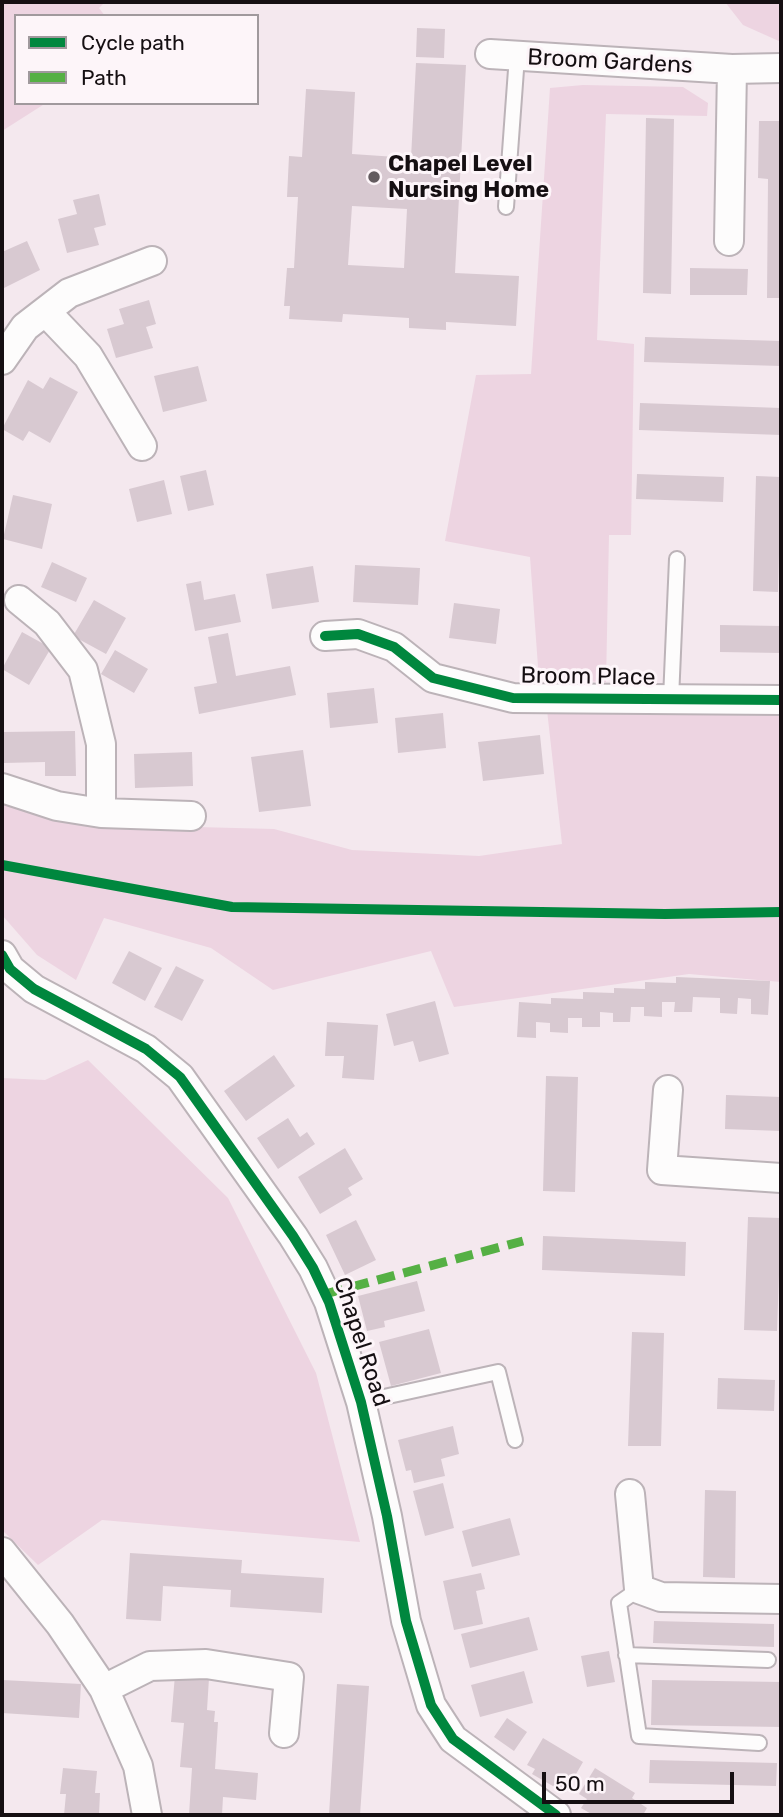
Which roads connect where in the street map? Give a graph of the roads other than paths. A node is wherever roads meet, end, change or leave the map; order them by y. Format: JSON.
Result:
{"nodes":[{"id":1,"x":503,"y":55,"type":"joint"},
{"id":2,"x":781,"y":68,"type":"edge"},
{"id":3,"x":732,"y":69,"type":"junction"},
{"id":4,"x":506,"y":207,"type":"dead end"},
{"id":5,"x":729,"y":241,"type":"dead end"},
{"id":6,"x":152,"y":261,"type":"dead end"},
{"id":7,"x":47,"y":313,"type":"junction"},
{"id":8,"x":2,"y":360,"type":"edge"},
{"id":9,"x":142,"y":446,"type":"dead end"},
{"id":10,"x":677,"y":559,"type":"dead end"},
{"id":11,"x":19,"y":600,"type":"dead end"},
{"id":12,"x":325,"y":636,"type":"dead end"},
{"id":13,"x":671,"y":699,"type":"junction"},
{"id":14,"x":781,"y":700,"type":"edge"},
{"id":15,"x":2,"y":788,"type":"edge"},
{"id":16,"x":101,"y":813,"type":"junction"},
{"id":17,"x":191,"y":816,"type":"dead end"},
{"id":18,"x":2,"y":955,"type":"edge"},
{"id":19,"x":668,"y":1090,"type":"dead end"},
{"id":20,"x":781,"y":1178,"type":"edge"},
{"id":21,"x":361,"y":1402,"type":"junction"},
{"id":22,"x":515,"y":1440,"type":"dead end"},
{"id":23,"x":630,"y":1494,"type":"dead end"},
{"id":24,"x":2,"y":1552,"type":"edge"},
{"id":25,"x":639,"y":1589,"type":"junction"},
{"id":26,"x":781,"y":1599,"type":"edge"},
{"id":27,"x":626,"y":1655,"type":"junction"},
{"id":28,"x":768,"y":1660,"type":"dead end"},
{"id":29,"x":104,"y":1689,"type":"junction"},
{"id":30,"x":284,"y":1733,"type":"dead end"},
{"id":31,"x":759,"y":1743,"type":"dead end"},
{"id":32,"x":147,"y":1815,"type":"edge"},
{"id":33,"x":556,"y":1815,"type":"edge"}],
"edges":[{"from":1,"to":3,"type":"street","name":"Broom Gardens"},
{"from":1,"to":4,"type":"lane"},
{"from":2,"to":3,"type":"street","name":"Broom Gardens"},
{"from":3,"to":5,"type":"street"},
{"from":6,"to":7,"type":"street"},
{"from":7,"to":8,"type":"street"},
{"from":7,"to":9,"type":"street"},
{"from":10,"to":13,"type":"lane"},
{"from":11,"to":16,"type":"street"},
{"from":12,"to":13,"type":"street","name":"Broom Place"},
{"from":13,"to":14,"type":"street","name":"Broom Place"},
{"from":15,"to":16,"type":"street"},
{"from":16,"to":17,"type":"street"},
{"from":18,"to":21,"type":"street","name":"Chapel Road"},
{"from":19,"to":20,"type":"street"},
{"from":21,"to":22,"type":"lane"},
{"from":21,"to":33,"type":"street","name":"Chapel Road"},
{"from":23,"to":25,"type":"street"},
{"from":24,"to":29,"type":"street"},
{"from":25,"to":26,"type":"street"},
{"from":25,"to":27,"type":"lane"},
{"from":27,"to":28,"type":"lane"},
{"from":27,"to":31,"type":"lane"},
{"from":29,"to":30,"type":"street"},
{"from":29,"to":32,"type":"street"}]}
